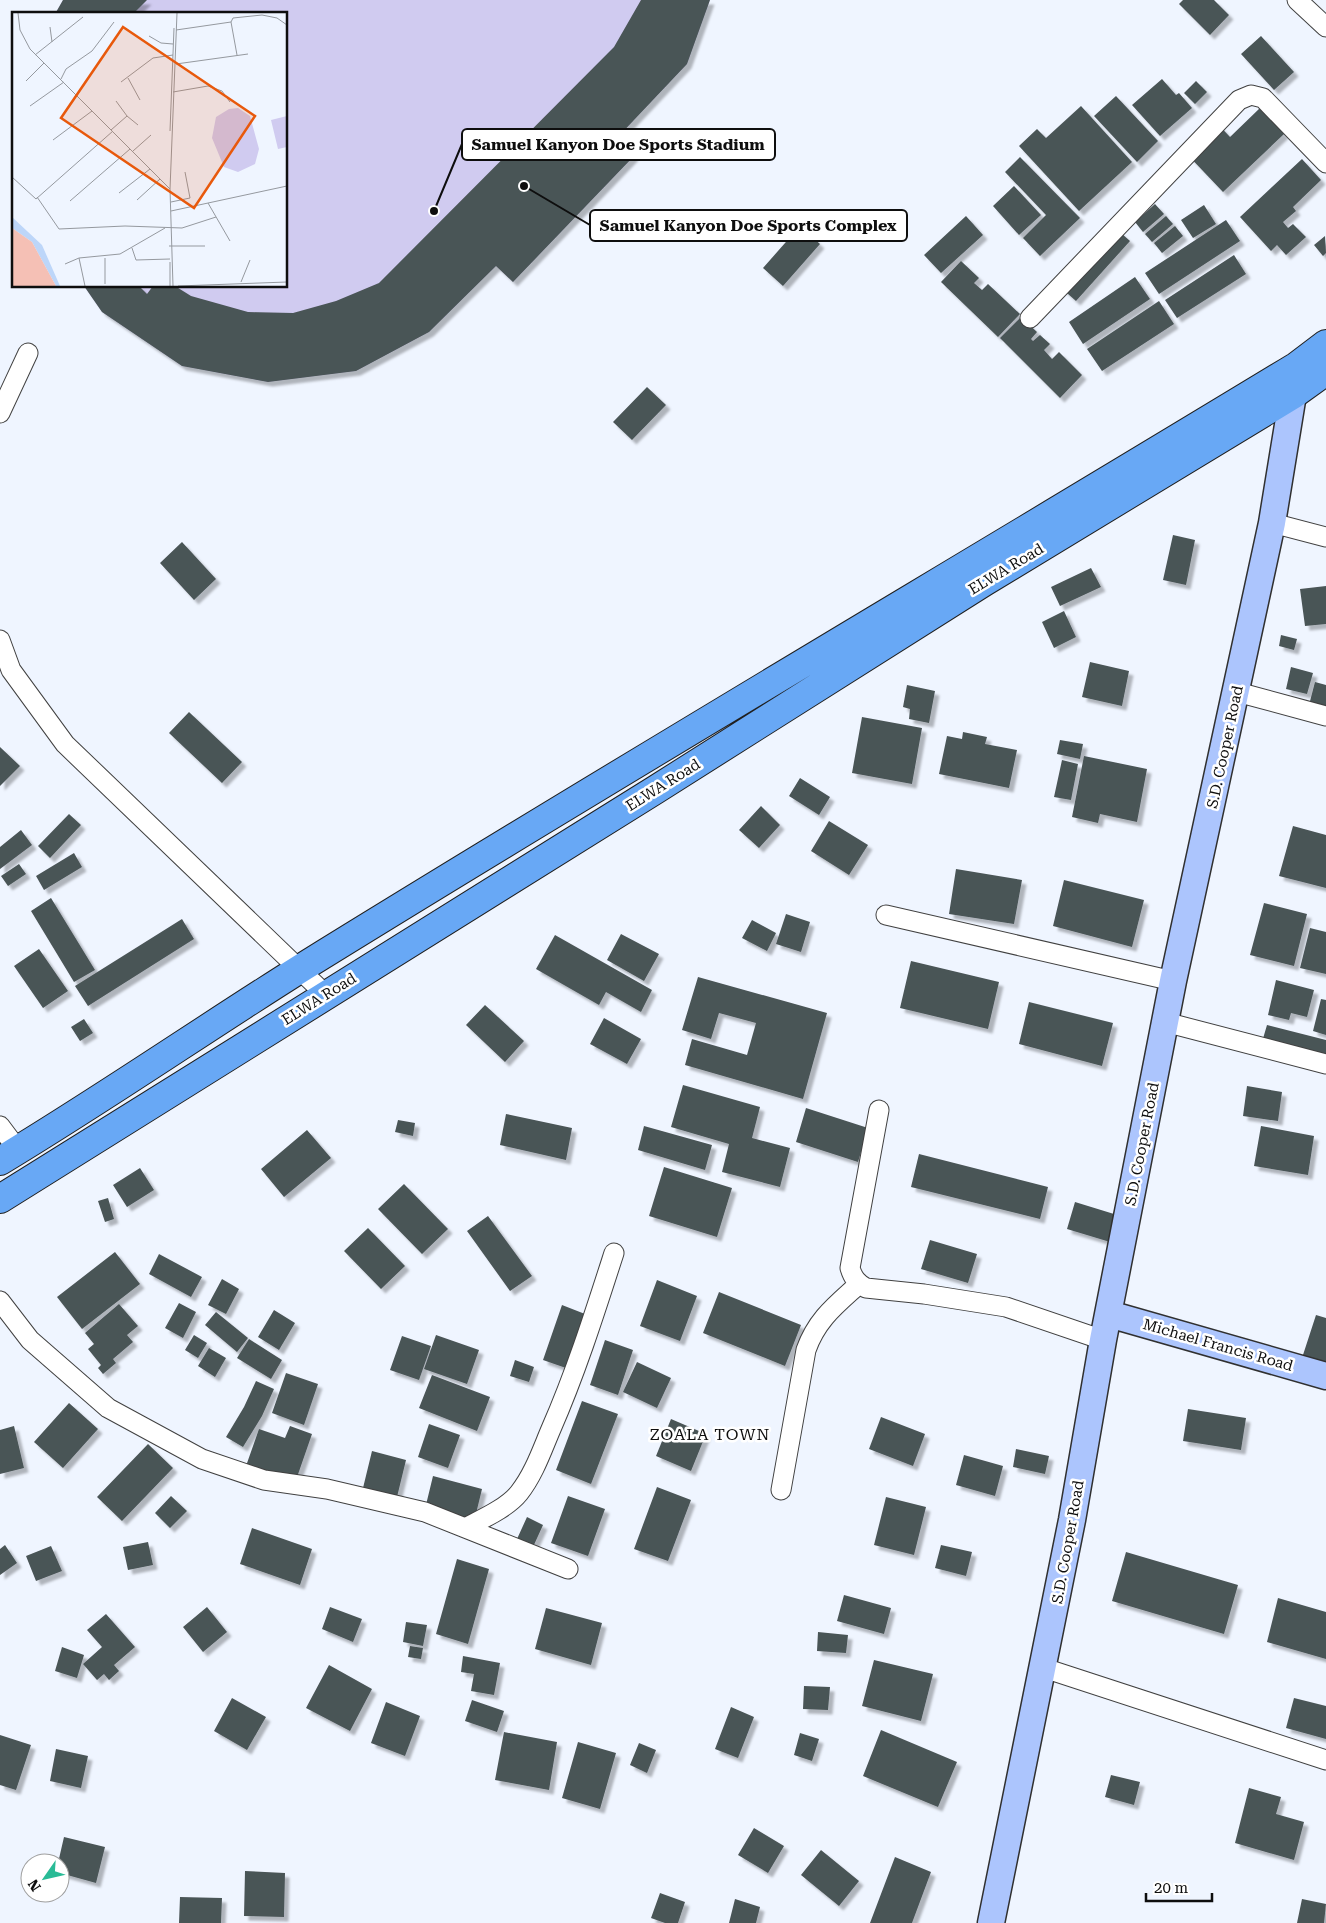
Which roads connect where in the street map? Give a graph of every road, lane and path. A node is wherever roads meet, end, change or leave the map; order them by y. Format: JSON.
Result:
{"nodes":[{"id":1,"x":1297,"y":0,"type":"edge"},
{"id":2,"x":1326,"y":27,"type":"edge"},
{"id":3,"x":1326,"y":163,"type":"edge"},
{"id":4,"x":1030,"y":318,"type":"dead end"},
{"id":5,"x":1326,"y":344,"type":"edge"},
{"id":6,"x":28,"y":353,"type":"dead end"},
{"id":7,"x":1298,"y":366,"type":"junction"},
{"id":8,"x":1326,"y":371,"type":"edge"},
{"id":9,"x":1294,"y":394,"type":"junction"},
{"id":10,"x":0,"y":413,"type":"edge"},
{"id":11,"x":1272,"y":523,"type":"junction"},
{"id":12,"x":1326,"y":537,"type":"edge"},
{"id":13,"x":0,"y":640,"type":"edge"},
{"id":14,"x":1237,"y":692,"type":"junction"},
{"id":15,"x":1326,"y":716,"type":"edge"},
{"id":16,"x":886,"y":915,"type":"dead end"},
{"id":17,"x":300,"y":969,"type":"junction"},
{"id":18,"x":1173,"y":982,"type":"junction"},
{"id":19,"x":326,"y":995,"type":"junction"},
{"id":20,"x":1165,"y":1022,"type":"junction"},
{"id":21,"x":1326,"y":1064,"type":"edge"},
{"id":22,"x":879,"y":1110,"type":"dead end"},
{"id":23,"x":0,"y":1126,"type":"edge"},
{"id":24,"x":9,"y":1156,"type":"edge"},
{"id":25,"x":0,"y":1199,"type":"edge"},
{"id":26,"x":614,"y":1253,"type":"dead end"},
{"id":27,"x":859,"y":1284,"type":"junction"},
{"id":28,"x":0,"y":1301,"type":"edge"},
{"id":29,"x":1109,"y":1314,"type":"junction"},
{"id":30,"x":1103,"y":1340,"type":"junction"},
{"id":31,"x":1326,"y":1376,"type":"edge"},
{"id":32,"x":781,"y":1490,"type":"dead end"},
{"id":33,"x":465,"y":1528,"type":"junction"},
{"id":34,"x":568,"y":1569,"type":"dead end"},
{"id":35,"x":1044,"y":1668,"type":"junction"},
{"id":36,"x":1326,"y":1760,"type":"edge"},
{"id":37,"x":991,"y":1923,"type":"edge"}],
"edges":[{"from":1,"to":2,"type":"street"},
{"from":3,"to":4,"type":"street"},
{"from":5,"to":7,"type":"main road","name":"ELWA Road"},
{"from":6,"to":10,"type":"street"},
{"from":7,"to":9,"type":"street","name":"S.D. Cooper Road"},
{"from":7,"to":17,"type":"main road","name":"ELWA Road"},
{"from":8,"to":9,"type":"main road","name":"ELWA Road"},
{"from":9,"to":11,"type":"street","name":"S.D. Cooper Road"},
{"from":9,"to":19,"type":"main road","name":"ELWA Road"},
{"from":11,"to":12,"type":"street"},
{"from":11,"to":14,"type":"street","name":"S.D. Cooper Road"},
{"from":13,"to":17,"type":"street"},
{"from":14,"to":15,"type":"street"},
{"from":14,"to":18,"type":"street","name":"S.D. Cooper Road"},
{"from":16,"to":18,"type":"street"},
{"from":17,"to":19,"type":"street"},
{"from":17,"to":24,"type":"main road","name":"ELWA Road"},
{"from":18,"to":20,"type":"street","name":"S.D. Cooper Road"},
{"from":19,"to":25,"type":"main road","name":"ELWA Road"},
{"from":20,"to":21,"type":"street"},
{"from":20,"to":29,"type":"street","name":"S.D. Cooper Road"},
{"from":22,"to":27,"type":"street"},
{"from":23,"to":24,"type":"street"},
{"from":26,"to":33,"type":"street"},
{"from":27,"to":30,"type":"street"},
{"from":27,"to":32,"type":"street"},
{"from":28,"to":33,"type":"street"},
{"from":29,"to":30,"type":"street","name":"S.D. Cooper Road"},
{"from":29,"to":31,"type":"street","name":"Michael Francis Road"},
{"from":30,"to":35,"type":"street","name":"S.D. Cooper Road"},
{"from":33,"to":34,"type":"street"},
{"from":35,"to":36,"type":"street"},
{"from":35,"to":37,"type":"street","name":"S.D. Cooper Road"}]}
